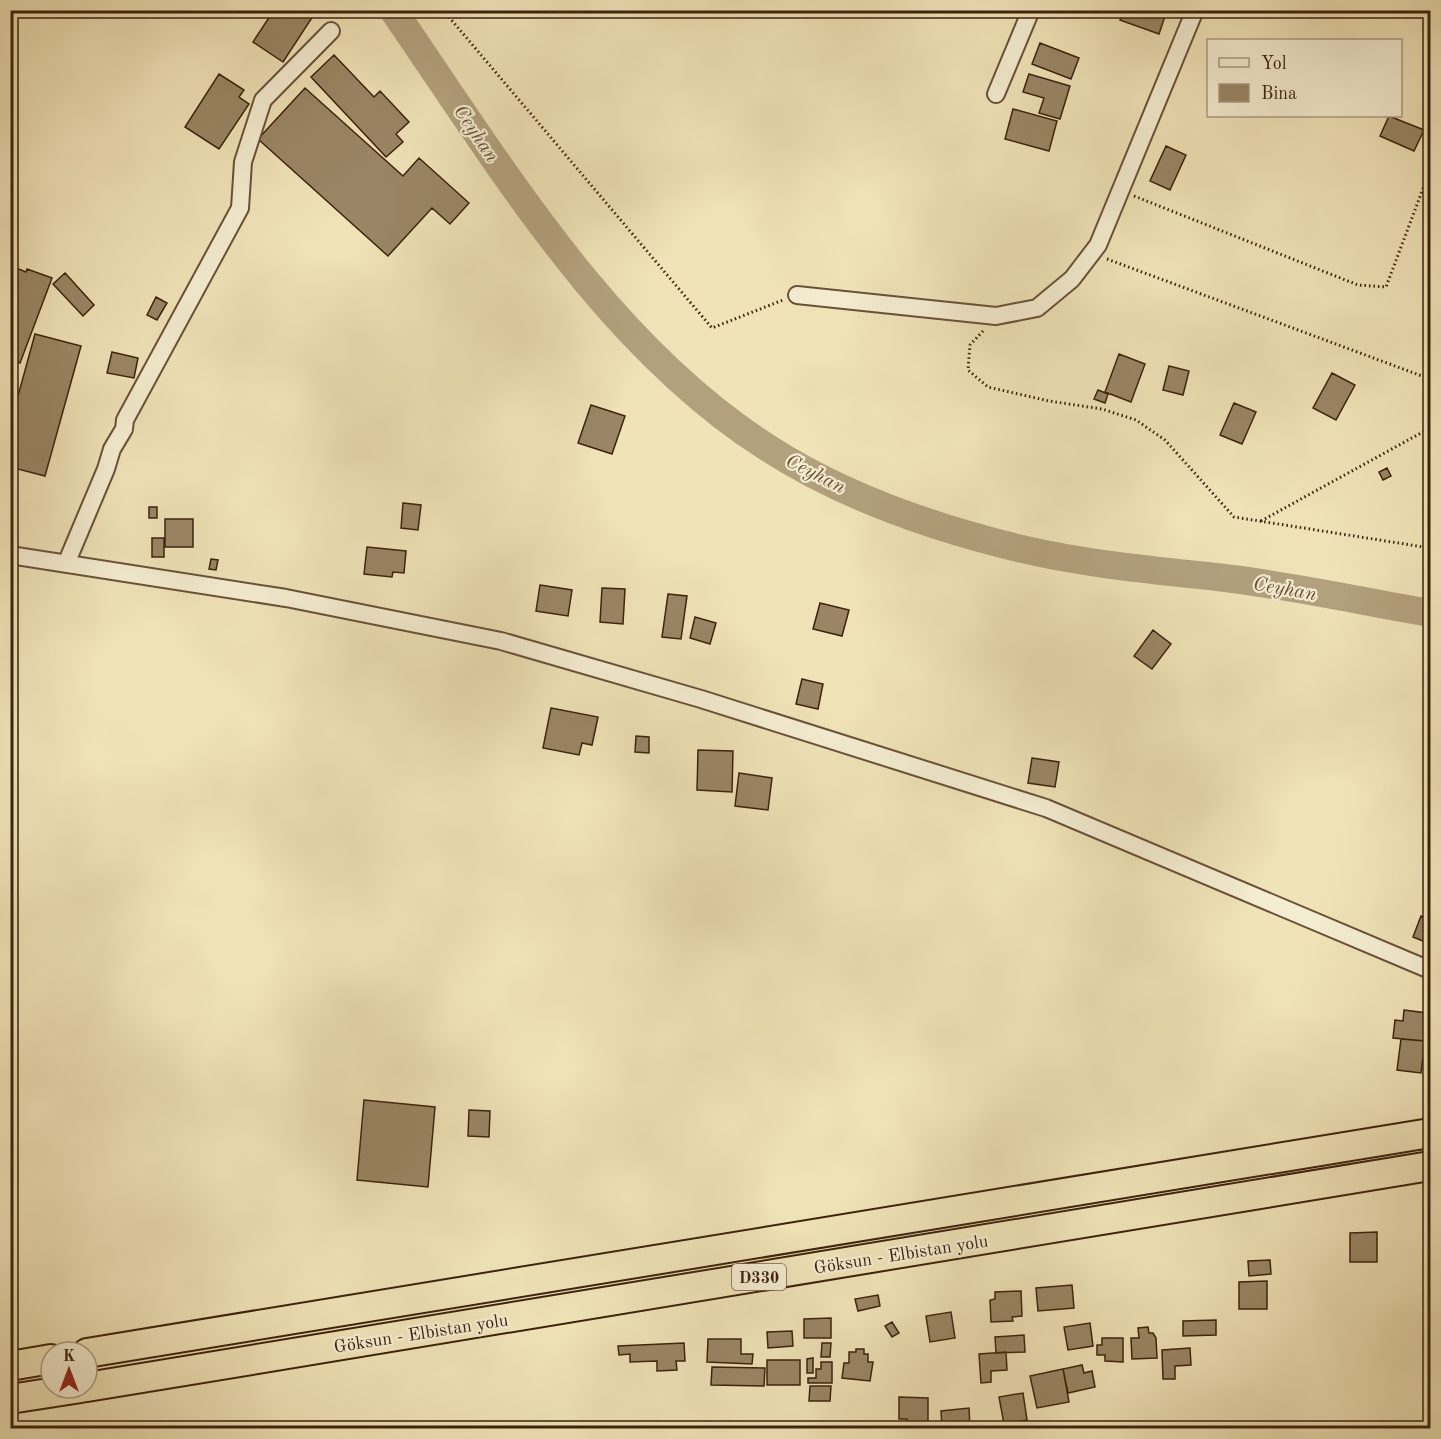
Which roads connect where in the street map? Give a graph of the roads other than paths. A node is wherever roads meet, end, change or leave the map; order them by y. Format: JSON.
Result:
{"nodes":[{"id":1,"x":1031,"y":10,"type":"edge"},
{"id":2,"x":1195,"y":10,"type":"edge"},
{"id":3,"x":331,"y":31,"type":"dead end"},
{"id":4,"x":996,"y":94,"type":"dead end"},
{"id":5,"x":797,"y":295,"type":"road end"},
{"id":6,"x":10,"y":555,"type":"edge"},
{"id":7,"x":66,"y":564,"type":"junction"},
{"id":8,"x":1431,"y":970,"type":"edge"},
{"id":9,"x":1431,"y":1132,"type":"edge"},
{"id":10,"x":1431,"y":1166,"type":"edge"},
{"id":11,"x":99,"y":1351,"type":"edge"},
{"id":12,"x":39,"y":1361,"type":"edge"},
{"id":13,"x":10,"y":1366,"type":"edge"},
{"id":14,"x":99,"y":1385,"type":"edge"},
{"id":15,"x":39,"y":1395,"type":"edge"},
{"id":16,"x":10,"y":1399,"type":"edge"}],
"edges":[{"from":1,"to":4,"type":"street"},
{"from":2,"to":5,"type":"street"},
{"from":3,"to":7,"type":"street"},
{"from":6,"to":7,"type":"street"},
{"from":7,"to":8,"type":"street"},
{"from":9,"to":11,"type":"highway","name":"Göksun - Elbistan yolu","number":"D330"},
{"from":10,"to":14,"type":"highway","name":"Göksun - Elbistan yolu","number":"D330"},
{"from":12,"to":13,"type":"highway"},
{"from":15,"to":16,"type":"highway"}]}
